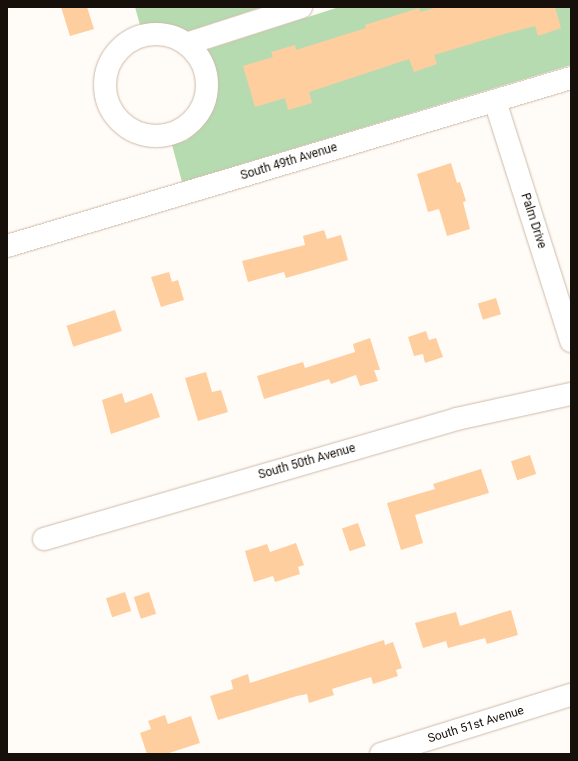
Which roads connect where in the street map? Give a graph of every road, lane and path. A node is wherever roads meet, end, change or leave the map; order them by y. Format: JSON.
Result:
{"nodes":[{"id":1,"x":301,"y":7,"type":"edge"},
{"id":2,"x":186,"y":44,"type":"junction"},
{"id":3,"x":571,"y":78,"type":"edge"},
{"id":4,"x":495,"y":101,"type":"junction"},
{"id":5,"x":7,"y":246,"type":"edge"},
{"id":6,"x":571,"y":341,"type":"edge"},
{"id":7,"x":571,"y":394,"type":"edge"},
{"id":8,"x":44,"y":539,"type":"dead end"},
{"id":9,"x":571,"y":695,"type":"edge"},
{"id":10,"x":381,"y":754,"type":"edge"}],
"edges":[{"from":1,"to":2,"type":"street"},
{"from":2,"to":2,"type":"street"},
{"from":3,"to":4,"type":"street","name":"South 49th Avenue"},
{"from":4,"to":5,"type":"street","name":"South 49th Avenue"},
{"from":4,"to":6,"type":"street","name":"Palm Drive"},
{"from":7,"to":8,"type":"street","name":"South 50th Avenue"},
{"from":9,"to":10,"type":"street","name":"South 51st Avenue"}]}
